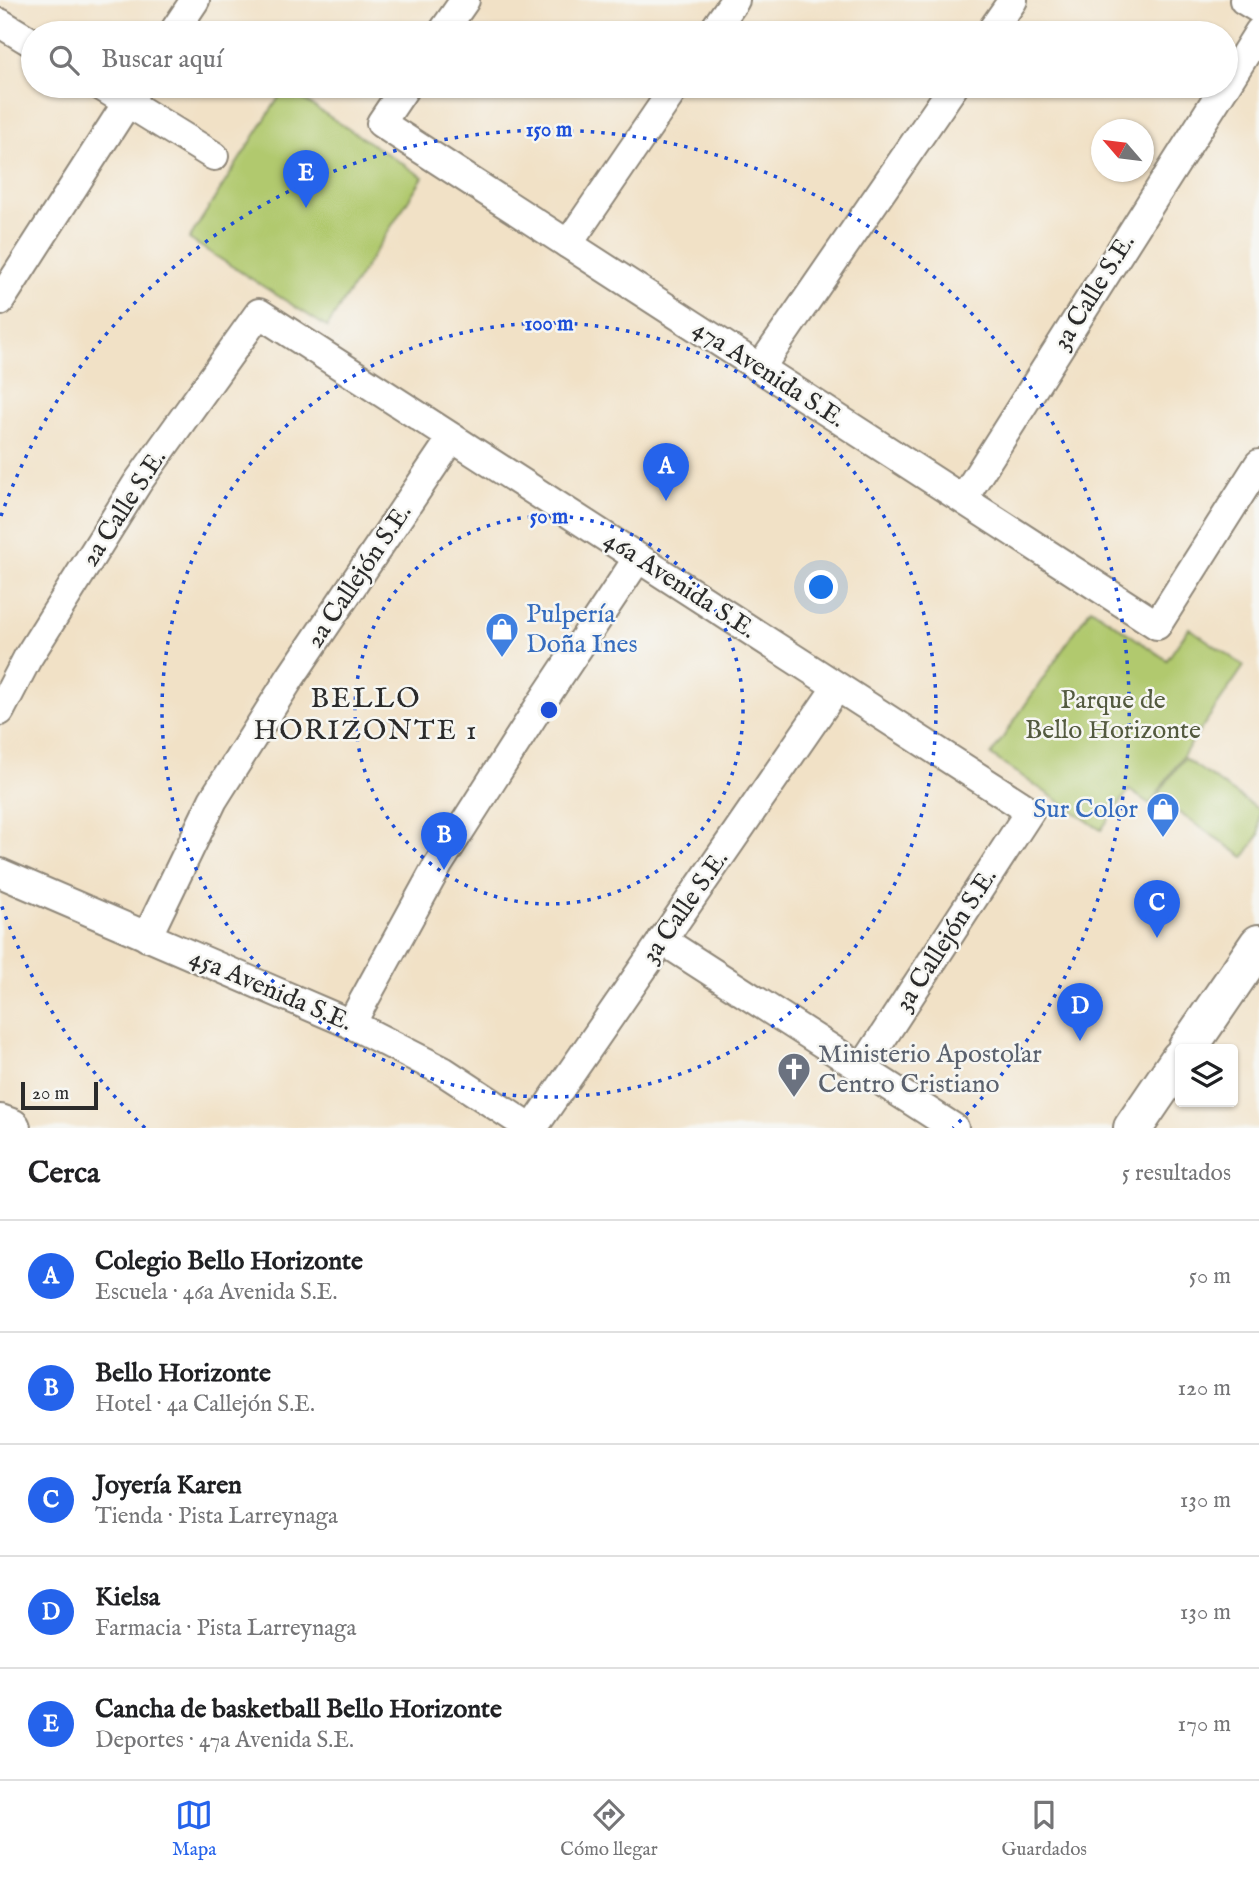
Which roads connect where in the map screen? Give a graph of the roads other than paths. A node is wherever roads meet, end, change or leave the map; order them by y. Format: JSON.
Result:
{"nodes":[{"id":1,"x":195,"y":0,"type":"edge"},
{"id":2,"x":465,"y":0,"type":"edge"},
{"id":3,"x":735,"y":0,"type":"edge"},
{"id":4,"x":1013,"y":0,"type":"edge"},
{"id":5,"x":1244,"y":0,"type":"edge"},
{"id":6,"x":1259,"y":9,"type":"edge"},
{"id":7,"x":181,"y":21,"type":"edge"},
{"id":8,"x":450,"y":21,"type":"edge"},
{"id":9,"x":720,"y":21,"type":"edge"},
{"id":10,"x":998,"y":21,"type":"edge"},
{"id":11,"x":0,"y":23,"type":"edge"},
{"id":12,"x":1259,"y":32,"type":"edge"},
{"id":13,"x":21,"y":36,"type":"edge"},
{"id":14,"x":1238,"y":65,"type":"edge"},
{"id":15,"x":130,"y":98,"type":"edge"},
{"id":16,"x":138,"y":98,"type":"edge"},
{"id":17,"x":398,"y":98,"type":"edge"},
{"id":18,"x":668,"y":98,"type":"edge"},
{"id":19,"x":946,"y":98,"type":"edge"},
{"id":20,"x":1217,"y":98,"type":"edge"},
{"id":21,"x":214,"y":156,"type":"dead end"},
{"id":22,"x":568,"y":244,"type":"junction"},
{"id":23,"x":0,"y":301,"type":"edge"},
{"id":24,"x":259,"y":313,"type":"joint"},
{"id":25,"x":760,"y":369,"type":"junction"},
{"id":26,"x":452,"y":438,"type":"junction"},
{"id":27,"x":1259,"y":464,"type":"edge"},
{"id":28,"x":963,"y":499,"type":"junction"},
{"id":29,"x":638,"y":558,"type":"junction"},
{"id":30,"x":838,"y":687,"type":"junction"},
{"id":31,"x":0,"y":711,"type":"edge"},
{"id":32,"x":1030,"y":811,"type":"joint"},
{"id":33,"x":0,"y":873,"type":"edge"},
{"id":34,"x":147,"y":937,"type":"junction"},
{"id":35,"x":662,"y":940,"type":"junction"},
{"id":36,"x":1259,"y":944,"type":"edge"},
{"id":37,"x":351,"y":1024,"type":"junction"},
{"id":38,"x":1190,"y":1044,"type":"edge"},
{"id":39,"x":1175,"y":1067,"type":"edge"},
{"id":40,"x":862,"y":1069,"type":"junction"},
{"id":41,"x":0,"y":1124,"type":"edge"},
{"id":42,"x":1141,"y":1125,"type":"edge"},
{"id":43,"x":11,"y":1128,"type":"edge"},
{"id":44,"x":531,"y":1128,"type":"edge"},
{"id":45,"x":954,"y":1128,"type":"edge"}],
"edges":[{"from":1,"to":7,"type":"street"},
{"from":2,"to":8,"type":"street"},
{"from":3,"to":9,"type":"street"},
{"from":4,"to":10,"type":"street"},
{"from":5,"to":6,"type":"street"},
{"from":11,"to":13,"type":"street"},
{"from":12,"to":14,"type":"street","name":"3a Calle S.E."},
{"from":15,"to":23,"type":"street"},
{"from":16,"to":21,"type":"street"},
{"from":17,"to":22,"type":"street","name":"47a Avenida S.E."},
{"from":18,"to":22,"type":"street"},
{"from":19,"to":25,"type":"street"},
{"from":20,"to":28,"type":"street","name":"3a Calle S.E."},
{"from":22,"to":25,"type":"street","name":"47a Avenida S.E."},
{"from":24,"to":26,"type":"street","name":"46a Avenida S.E."},
{"from":24,"to":31,"type":"street","name":"2a Calle S.E."},
{"from":25,"to":28,"type":"street","name":"47a Avenida S.E."},
{"from":26,"to":29,"type":"street","name":"46a Avenida S.E."},
{"from":26,"to":34,"type":"street","name":"2a Callejón S.E."},
{"from":27,"to":28,"type":"street","name":"47a Avenida S.E."},
{"from":29,"to":30,"type":"street","name":"46a Avenida S.E."},
{"from":29,"to":37,"type":"street"},
{"from":30,"to":32,"type":"street","name":"46a Avenida S.E."},
{"from":30,"to":35,"type":"street","name":"3a Calle S.E."},
{"from":32,"to":40,"type":"street","name":"3a Callejón S.E."},
{"from":33,"to":34,"type":"street","name":"45a Avenida S.E."},
{"from":34,"to":37,"type":"street","name":"45a Avenida S.E."},
{"from":35,"to":40,"type":"street"},
{"from":35,"to":44,"type":"street","name":"3a Calle S.E."},
{"from":36,"to":38,"type":"main road"},
{"from":37,"to":44,"type":"street","name":"45a Avenida S.E."},
{"from":39,"to":42,"type":"main road"},
{"from":40,"to":45,"type":"street"},
{"from":41,"to":43,"type":"main road"}]}
